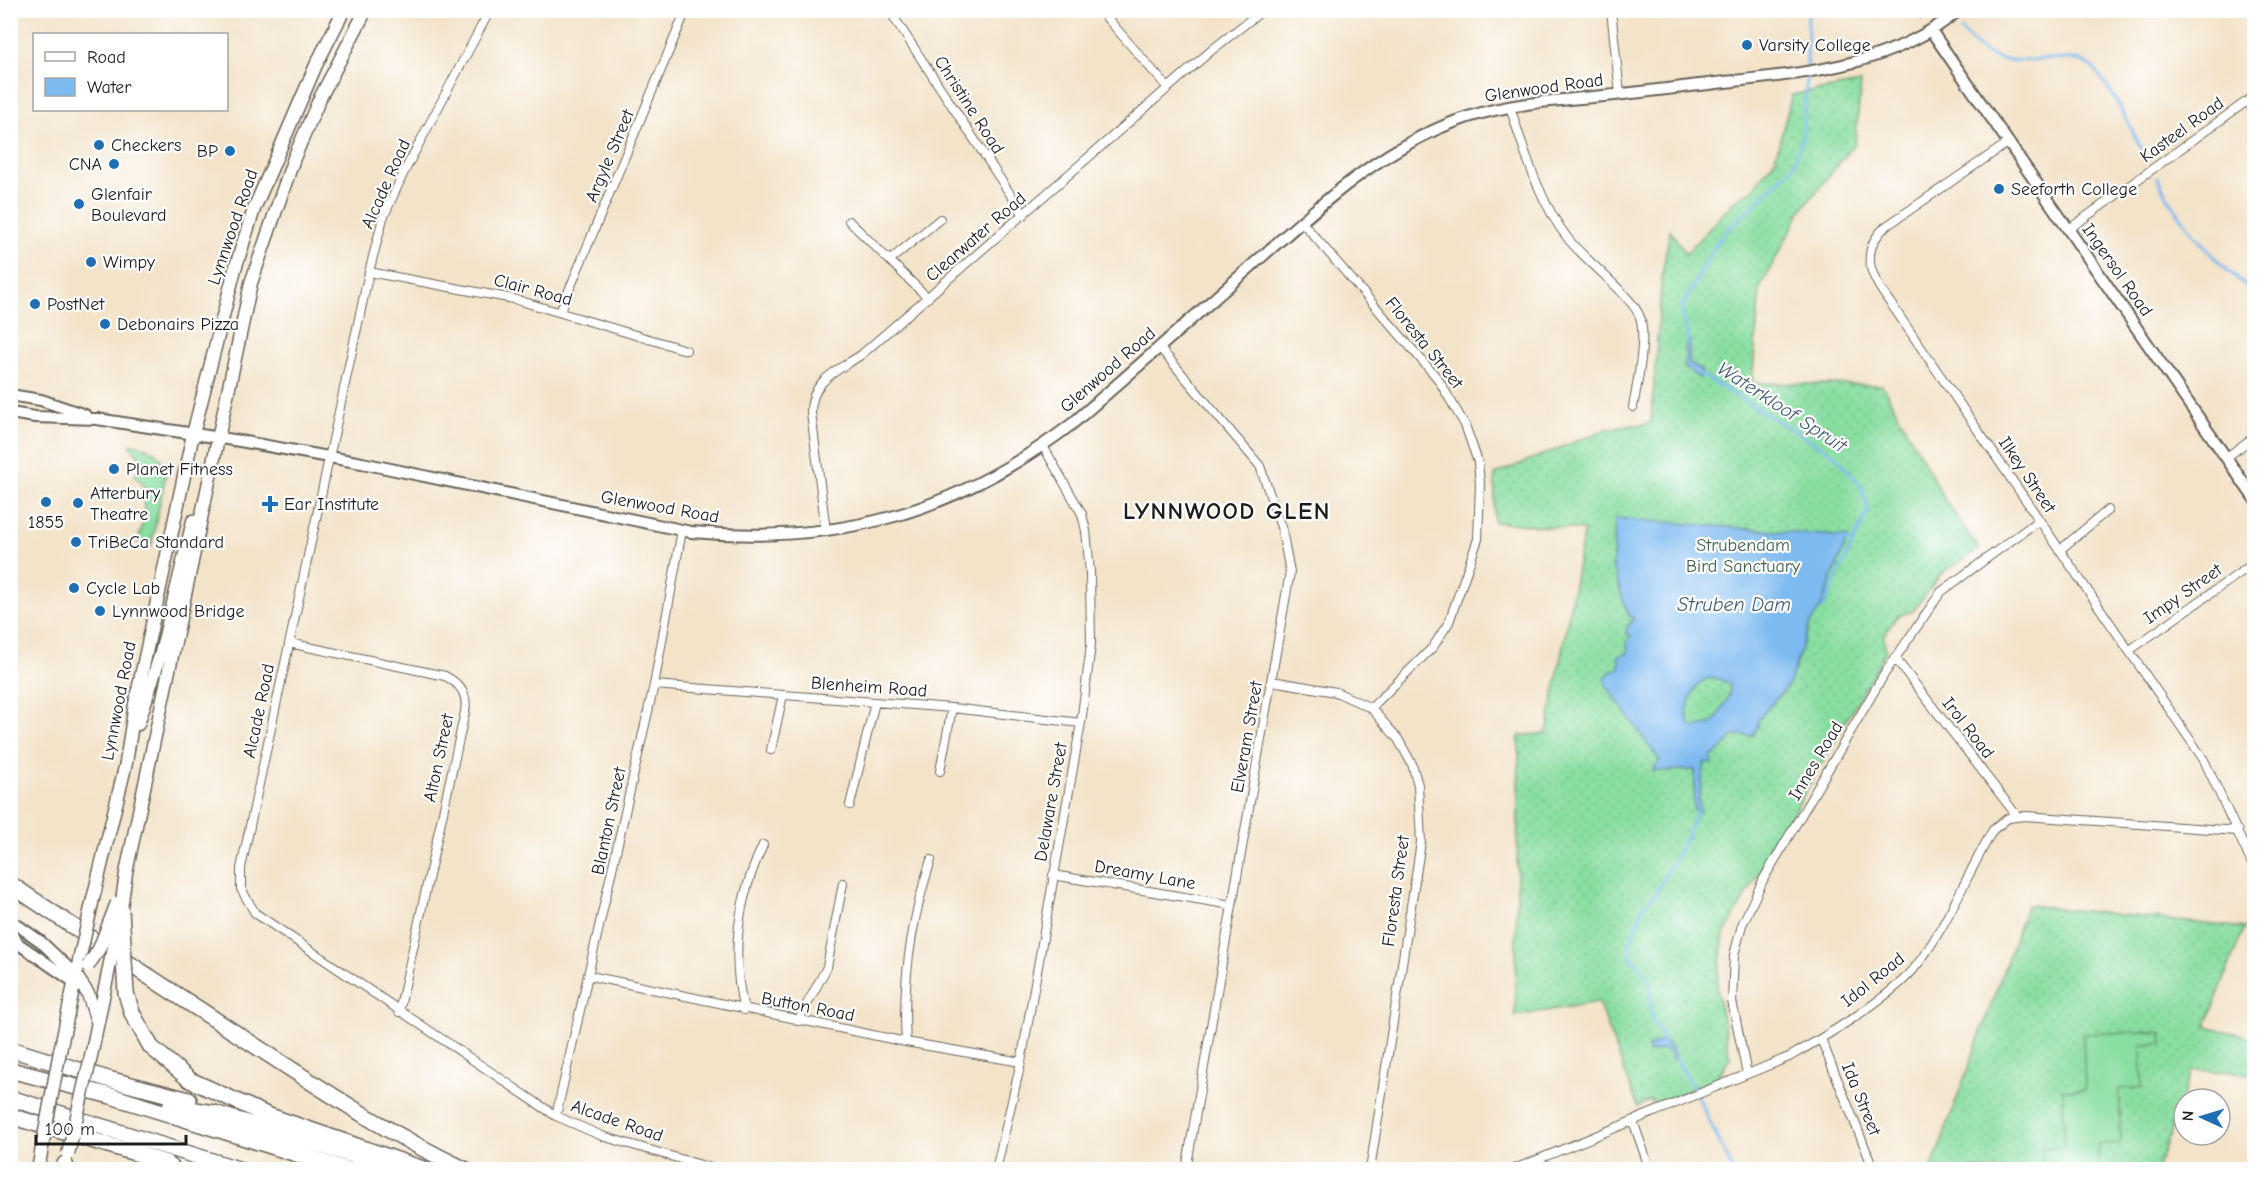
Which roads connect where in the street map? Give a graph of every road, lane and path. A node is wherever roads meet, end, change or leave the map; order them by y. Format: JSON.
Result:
{"nodes":[{"id":1,"x":344,"y":10,"type":"edge"},
{"id":2,"x":366,"y":10,"type":"edge"},
{"id":3,"x":490,"y":10,"type":"edge"},
{"id":4,"x":686,"y":10,"type":"edge"},
{"id":5,"x":889,"y":10,"type":"edge"},
{"id":6,"x":1100,"y":10,"type":"edge"},
{"id":7,"x":1263,"y":10,"type":"edge"},
{"id":8,"x":1611,"y":10,"type":"edge"},
{"id":9,"x":1959,"y":10,"type":"edge"},
{"id":10,"x":1932,"y":32,"type":"junction"},
{"id":11,"x":1168,"y":88,"type":"junction"},
{"id":12,"x":1620,"y":94,"type":"junction"},
{"id":13,"x":2251,"y":99,"type":"edge"},
{"id":14,"x":1510,"y":106,"type":"junction"},
{"id":15,"x":2254,"y":112,"type":"edge"},
{"id":16,"x":2009,"y":142,"type":"junction"},
{"id":17,"x":1024,"y":215,"type":"junction"},
{"id":18,"x":940,"y":219,"type":"dead end"},
{"id":19,"x":849,"y":221,"type":"dead end"},
{"id":20,"x":1302,"y":222,"type":"junction"},
{"id":21,"x":2069,"y":229,"type":"junction"},
{"id":22,"x":890,"y":260,"type":"junction"},
{"id":23,"x":369,"y":272,"type":"junction"},
{"id":24,"x":928,"y":298,"type":"junction"},
{"id":25,"x":560,"y":312,"type":"junction"},
{"id":26,"x":1160,"y":348,"type":"junction"},
{"id":27,"x":686,"y":350,"type":"dead end"},
{"id":28,"x":10,"y":395,"type":"edge"},
{"id":29,"x":1633,"y":407,"type":"dead end"},
{"id":30,"x":10,"y":412,"type":"edge"},
{"id":31,"x":97,"y":419,"type":"junction"},
{"id":32,"x":193,"y":434,"type":"junction"},
{"id":33,"x":2254,"y":437,"type":"edge"},
{"id":34,"x":219,"y":438,"type":"junction"},
{"id":35,"x":1043,"y":446,"type":"junction"},
{"id":36,"x":328,"y":457,"type":"junction"},
{"id":37,"x":2227,"y":457,"type":"junction"},
{"id":38,"x":2254,"y":498,"type":"edge"},
{"id":39,"x":2108,"y":510,"type":"dead end"},
{"id":40,"x":2039,"y":520,"type":"junction"},
{"id":41,"x":682,"y":530,"type":"junction"},
{"id":42,"x":826,"y":531,"type":"junction"},
{"id":43,"x":2061,"y":549,"type":"junction"},
{"id":44,"x":2254,"y":563,"type":"edge"},
{"id":45,"x":289,"y":643,"type":"junction"},
{"id":46,"x":2130,"y":650,"type":"junction"},
{"id":47,"x":1894,"y":658,"type":"junction"},
{"id":48,"x":1272,"y":681,"type":"junction"},
{"id":49,"x":654,"y":685,"type":"junction"},
{"id":50,"x":783,"y":696,"type":"junction"},
{"id":51,"x":874,"y":702,"type":"junction"},
{"id":52,"x":952,"y":708,"type":"junction"},
{"id":53,"x":1371,"y":708,"type":"junction"},
{"id":54,"x":1081,"y":723,"type":"junction"},
{"id":55,"x":771,"y":750,"type":"dead end"},
{"id":56,"x":126,"y":763,"type":"junction"},
{"id":57,"x":940,"y":771,"type":"dead end"},
{"id":58,"x":850,"y":805,"type":"dead end"},
{"id":59,"x":2017,"y":816,"type":"junction"},
{"id":60,"x":2238,"y":831,"type":"junction"},
{"id":61,"x":763,"y":845,"type":"dead end"},
{"id":62,"x":931,"y":860,"type":"dead end"},
{"id":63,"x":2254,"y":868,"type":"edge"},
{"id":64,"x":1053,"y":875,"type":"junction"},
{"id":65,"x":843,"y":883,"type":"dead end"},
{"id":66,"x":10,"y":884,"type":"edge"},
{"id":67,"x":1232,"y":905,"type":"junction"},
{"id":68,"x":120,"y":907,"type":"junction"},
{"id":69,"x":10,"y":920,"type":"edge"},
{"id":70,"x":11,"y":939,"type":"edge"},
{"id":71,"x":84,"y":961,"type":"junction"},
{"id":72,"x":590,"y":976,"type":"junction"},
{"id":73,"x":76,"y":978,"type":"junction"},
{"id":74,"x":744,"y":1010,"type":"junction"},
{"id":75,"x":399,"y":1012,"type":"junction"},
{"id":76,"x":798,"y":1021,"type":"junction"},
{"id":77,"x":98,"y":1022,"type":"junction"},
{"id":78,"x":1821,"y":1039,"type":"junction"},
{"id":79,"x":906,"y":1042,"type":"junction"},
{"id":80,"x":10,"y":1049,"type":"edge"},
{"id":81,"x":1022,"y":1062,"type":"junction"},
{"id":82,"x":10,"y":1070,"type":"edge"},
{"id":83,"x":1747,"y":1074,"type":"junction"},
{"id":84,"x":111,"y":1096,"type":"junction"},
{"id":85,"x":10,"y":1098,"type":"edge"},
{"id":86,"x":267,"y":1115,"type":"junction"},
{"id":87,"x":10,"y":1116,"type":"edge"},
{"id":88,"x":556,"y":1116,"type":"junction"},
{"id":89,"x":1633,"y":1121,"type":"junction"},
{"id":90,"x":66,"y":1164,"type":"edge"},
{"id":91,"x":239,"y":1169,"type":"edge"},
{"id":92,"x":1186,"y":1169,"type":"edge"},
{"id":93,"x":38,"y":1170,"type":"edge"},
{"id":94,"x":174,"y":1170,"type":"edge"},
{"id":95,"x":348,"y":1170,"type":"edge"},
{"id":96,"x":400,"y":1170,"type":"edge"},
{"id":97,"x":426,"y":1170,"type":"edge"},
{"id":98,"x":466,"y":1170,"type":"edge"},
{"id":99,"x":718,"y":1170,"type":"edge"},
{"id":100,"x":996,"y":1170,"type":"edge"},
{"id":101,"x":1202,"y":1170,"type":"edge"},
{"id":102,"x":1370,"y":1170,"type":"edge"},
{"id":103,"x":1512,"y":1170,"type":"edge"},
{"id":104,"x":1650,"y":1170,"type":"edge"},
{"id":105,"x":1874,"y":1170,"type":"edge"}],
"edges":[{"from":1,"to":32,"type":"main road","name":"Lynnwood Road"},
{"from":2,"to":34,"type":"main road","name":"Lynnwood Road"},
{"from":3,"to":23,"type":"street","name":"Alcade Road"},
{"from":4,"to":25,"type":"street","name":"Argyle Street"},
{"from":5,"to":17,"type":"street","name":"Christine Road"},
{"from":6,"to":11,"type":"street"},
{"from":7,"to":11,"type":"street","name":"Clearwater Road"},
{"from":8,"to":12,"type":"street"},
{"from":9,"to":10,"type":"street","name":"Glenwood Road"},
{"from":10,"to":12,"type":"street","name":"Glenwood Road"},
{"from":10,"to":16,"type":"street","name":"Ingersol Road"},
{"from":11,"to":17,"type":"street","name":"Clearwater Road"},
{"from":12,"to":14,"type":"street","name":"Glenwood Road"},
{"from":13,"to":15,"type":"street"},
{"from":13,"to":21,"type":"street","name":"Kasteel Road"},
{"from":14,"to":20,"type":"street","name":"Glenwood Road"},
{"from":14,"to":29,"type":"street"},
{"from":16,"to":21,"type":"street","name":"Ingersol Road"},
{"from":16,"to":40,"type":"street","name":"Ilkey Street"},
{"from":17,"to":24,"type":"street","name":"Clearwater Road"},
{"from":18,"to":22,"type":"street"},
{"from":19,"to":22,"type":"street"},
{"from":20,"to":26,"type":"street","name":"Glenwood Road"},
{"from":20,"to":53,"type":"street","name":"Floresta Street"},
{"from":21,"to":37,"type":"street","name":"Ingersol Road"},
{"from":22,"to":24,"type":"street"},
{"from":23,"to":25,"type":"street","name":"Clair Road"},
{"from":23,"to":36,"type":"street","name":"Alcade Road"},
{"from":24,"to":42,"type":"street","name":"Clearwater Road"},
{"from":25,"to":27,"type":"street","name":"Clair Road"},
{"from":26,"to":35,"type":"street","name":"Glenwood Road"},
{"from":26,"to":48,"type":"street","name":"Elveram Street"},
{"from":28,"to":31,"type":"street"},
{"from":30,"to":31,"type":"street"},
{"from":31,"to":32,"type":"street","name":"Glenwood Road"},
{"from":32,"to":34,"type":"street","name":"Glenwood Road"},
{"from":32,"to":56,"type":"main road","name":"Lynnwood Road"},
{"from":33,"to":37,"type":"street"},
{"from":34,"to":36,"type":"street","name":"Glenwood Road"},
{"from":34,"to":56,"type":"main road"},
{"from":34,"to":68,"type":"main road","name":"Lynnwood Road"},
{"from":35,"to":42,"type":"street","name":"Glenwood Road"},
{"from":35,"to":54,"type":"street","name":"Delaware Street"},
{"from":36,"to":41,"type":"street","name":"Glenwood Road"},
{"from":36,"to":45,"type":"street","name":"Alcade Road"},
{"from":37,"to":38,"type":"street","name":"Ingersol Road"},
{"from":39,"to":43,"type":"street"},
{"from":40,"to":43,"type":"street","name":"Ilkey Street"},
{"from":40,"to":47,"type":"street","name":"Innes Road"},
{"from":41,"to":42,"type":"street","name":"Glenwood Road"},
{"from":41,"to":49,"type":"street","name":"Blanton Street"},
{"from":43,"to":46,"type":"street","name":"Ilkey Street"},
{"from":44,"to":46,"type":"street","name":"Impy Street"},
{"from":45,"to":75,"type":"street","name":"Alcade Road"},
{"from":45,"to":75,"type":"street","name":"Alton Street"},
{"from":46,"to":60,"type":"street","name":"Ilkey Street"},
{"from":47,"to":59,"type":"street","name":"Irol Road"},
{"from":47,"to":83,"type":"street","name":"Innes Road"},
{"from":48,"to":53,"type":"street"},
{"from":48,"to":67,"type":"street","name":"Elveram Street"},
{"from":49,"to":50,"type":"street","name":"Blenheim Road"},
{"from":49,"to":72,"type":"street","name":"Blanton Street"},
{"from":50,"to":51,"type":"street","name":"Blenheim Road"},
{"from":50,"to":55,"type":"street"},
{"from":51,"to":52,"type":"street","name":"Blenheim Road"},
{"from":51,"to":58,"type":"street"},
{"from":52,"to":54,"type":"street","name":"Blenheim Road"},
{"from":52,"to":57,"type":"street"},
{"from":53,"to":102,"type":"street","name":"Floresta Street"},
{"from":54,"to":64,"type":"street","name":"Delaware Street"},
{"from":56,"to":71,"type":"main road","name":"Lynnwood Road","bridge":true},
{"from":59,"to":60,"type":"street"},
{"from":59,"to":78,"type":"street","name":"Idol Road"},
{"from":60,"to":63,"type":"street","name":"Ilkey Street"},
{"from":61,"to":74,"type":"street"},
{"from":62,"to":79,"type":"street"},
{"from":64,"to":67,"type":"street","name":"Dreamy Lane"},
{"from":64,"to":81,"type":"street","name":"Delaware Street"},
{"from":65,"to":76,"type":"street"},
{"from":66,"to":98,"type":"highway"},
{"from":67,"to":92,"type":"street","name":"Elveram Street"},
{"from":68,"to":71,"type":"main road","bridge":true},
{"from":68,"to":77,"type":"main road","name":"Lynnwood Road","bridge":true},
{"from":68,"to":86,"type":"highway","bridge":true},
{"from":69,"to":73,"type":"street"},
{"from":70,"to":73,"type":"street"},
{"from":71,"to":73,"type":"main road","name":"Lynnwood Road"},
{"from":72,"to":74,"type":"street","name":"Button Road"},
{"from":72,"to":88,"type":"street","name":"Blanton Street"},
{"from":73,"to":77,"type":"main road"},
{"from":73,"to":93,"type":"main road","name":"Lynnwood Road","bridge":true},
{"from":74,"to":76,"type":"street","name":"Button Road"},
{"from":75,"to":88,"type":"street","name":"Alcade Road"},
{"from":76,"to":79,"type":"street","name":"Button Road"},
{"from":77,"to":90,"type":"main road","name":"Lynnwood Road","bridge":true},
{"from":78,"to":83,"type":"street","name":"Idol Road"},
{"from":78,"to":105,"type":"street","name":"Ida Street"},
{"from":79,"to":81,"type":"street","name":"Button Road"},
{"from":80,"to":86,"type":"highway"},
{"from":81,"to":100,"type":"street","name":"Delaware Street"},
{"from":82,"to":84,"type":"highway"},
{"from":83,"to":89,"type":"street","name":"Idol Road"},
{"from":84,"to":95,"type":"highway"},
{"from":84,"to":96,"type":"highway"},
{"from":85,"to":91,"type":"highway"},
{"from":86,"to":97,"type":"highway"},
{"from":87,"to":94,"type":"highway"},
{"from":88,"to":99,"type":"street","name":"Alcade Road"},
{"from":89,"to":103,"type":"street","name":"Idol Road"},
{"from":89,"to":104,"type":"street"},
{"from":92,"to":101,"type":"street"}]}
